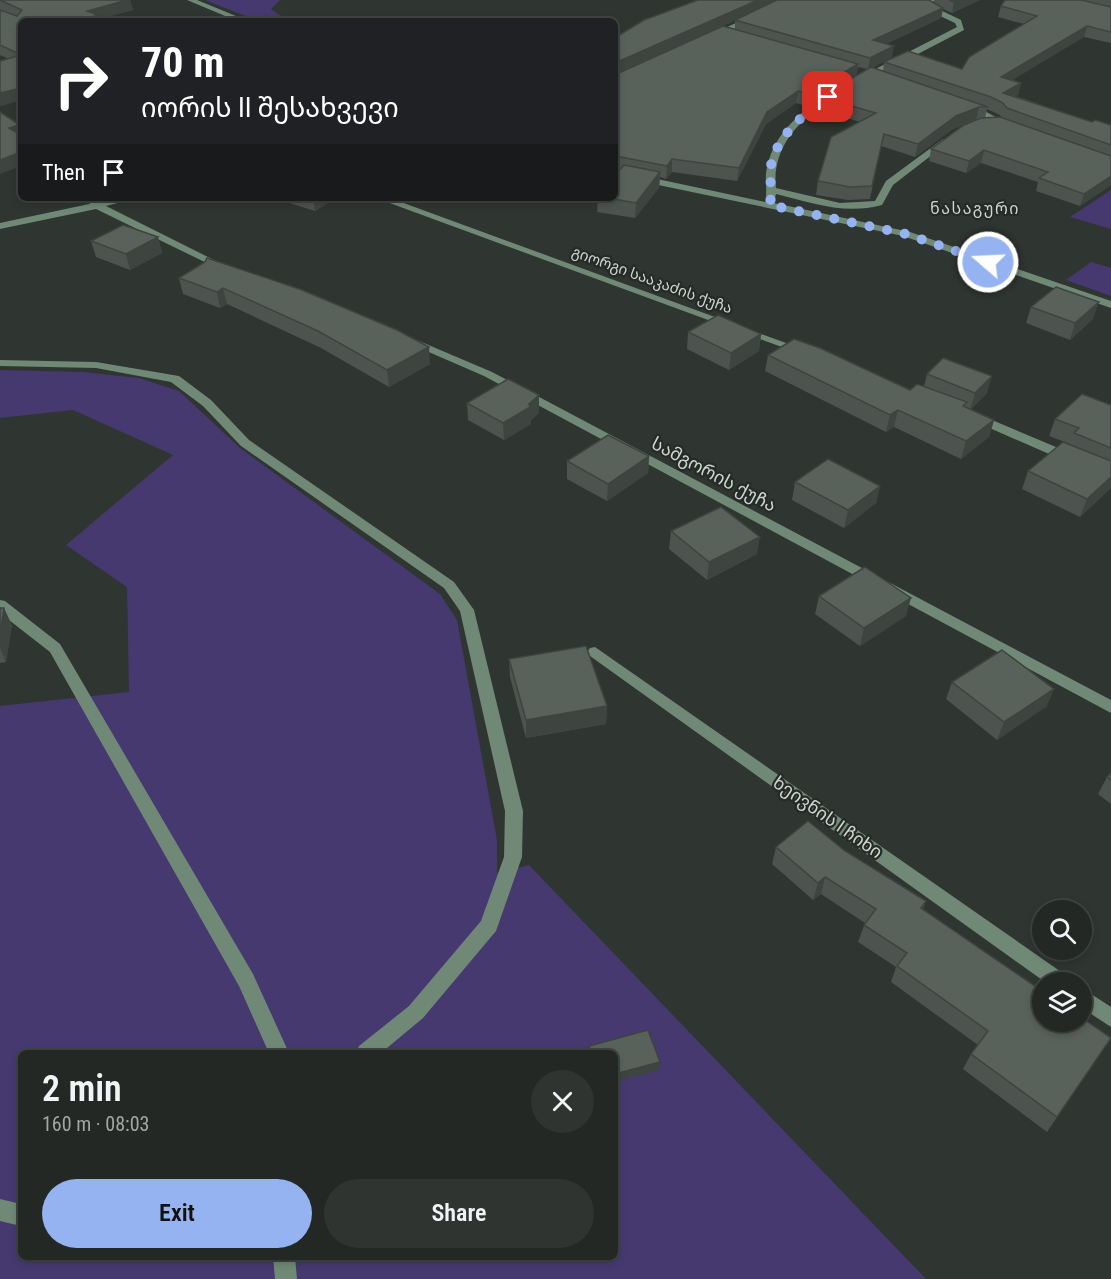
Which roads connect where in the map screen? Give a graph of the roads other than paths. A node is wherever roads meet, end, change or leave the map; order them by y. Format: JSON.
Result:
{"nodes":[{"id":1,"x":191,"y":0,"type":"edge"},
{"id":2,"x":791,"y":0,"type":"edge"},
{"id":3,"x":931,"y":0,"type":"edge"},
{"id":4,"x":236,"y":18,"type":"edge"},
{"id":5,"x":722,"y":32,"type":"junction"},
{"id":6,"x":733,"y":35,"type":"edge"},
{"id":7,"x":700,"y":41,"type":"edge"},
{"id":8,"x":865,"y":74,"type":"junction"},
{"id":9,"x":881,"y":80,"type":"edge"},
{"id":10,"x":961,"y":105,"type":"edge"},
{"id":11,"x":1018,"y":131,"type":"edge"},
{"id":12,"x":957,"y":133,"type":"edge"},
{"id":13,"x":618,"y":174,"type":"edge"},
{"id":14,"x":774,"y":190,"type":"junction"},
{"id":15,"x":113,"y":201,"type":"edge"},
{"id":16,"x":389,"y":201,"type":"edge"},
{"id":17,"x":94,"y":204,"type":"junction"},
{"id":18,"x":769,"y":205,"type":"junction"},
{"id":19,"x":0,"y":226,"type":"edge"},
{"id":20,"x":243,"y":275,"type":"edge"},
{"id":21,"x":1111,"y":305,"type":"edge"},
{"id":22,"x":401,"y":336,"type":"edge"},
{"id":23,"x":810,"y":354,"type":"edge"},
{"id":24,"x":0,"y":363,"type":"edge"},
{"id":25,"x":967,"y":414,"type":"edge"},
{"id":26,"x":1080,"y":462,"type":"edge"},
{"id":27,"x":0,"y":605,"type":"edge"},
{"id":28,"x":595,"y":652,"type":"dead end"},
{"id":29,"x":1111,"y":707,"type":"edge"},
{"id":30,"x":1046,"y":972,"type":"edge"},
{"id":31,"x":1092,"y":1004,"type":"edge"},
{"id":32,"x":1111,"y":1018,"type":"edge"},
{"id":33,"x":278,"y":1050,"type":"edge"},
{"id":34,"x":370,"y":1050,"type":"edge"},
{"id":35,"x":0,"y":1210,"type":"edge"},
{"id":36,"x":18,"y":1214,"type":"edge"},
{"id":37,"x":283,"y":1260,"type":"edge"},
{"id":38,"x":286,"y":1279,"type":"edge"}],
"edges":[{"from":1,"to":4,"type":"street"},
{"from":2,"to":5,"type":"street"},
{"from":3,"to":8,"type":"street"},
{"from":5,"to":6,"type":"street"},
{"from":5,"to":7,"type":"street"},
{"from":8,"to":9,"type":"street"},
{"from":8,"to":14,"type":"street"},
{"from":10,"to":11,"type":"street"},
{"from":12,"to":14,"type":"street"},
{"from":13,"to":18,"type":"street"},
{"from":14,"to":18,"type":"street"},
{"from":15,"to":17,"type":"street"},
{"from":16,"to":23,"type":"street","name":"გიორგი სააკაძის ქუჩა"},
{"from":17,"to":19,"type":"street"},
{"from":17,"to":20,"type":"street"},
{"from":18,"to":21,"type":"street"},
{"from":22,"to":29,"type":"street","name":"სამგორის ქუჩა"},
{"from":24,"to":34,"type":"street"},
{"from":25,"to":26,"type":"street"},
{"from":27,"to":33,"type":"street"},
{"from":28,"to":30,"type":"street","name":"ხეივნის I ჩიხი"},
{"from":31,"to":32,"type":"street"},
{"from":35,"to":36,"type":"street"},
{"from":37,"to":38,"type":"street"}]}
